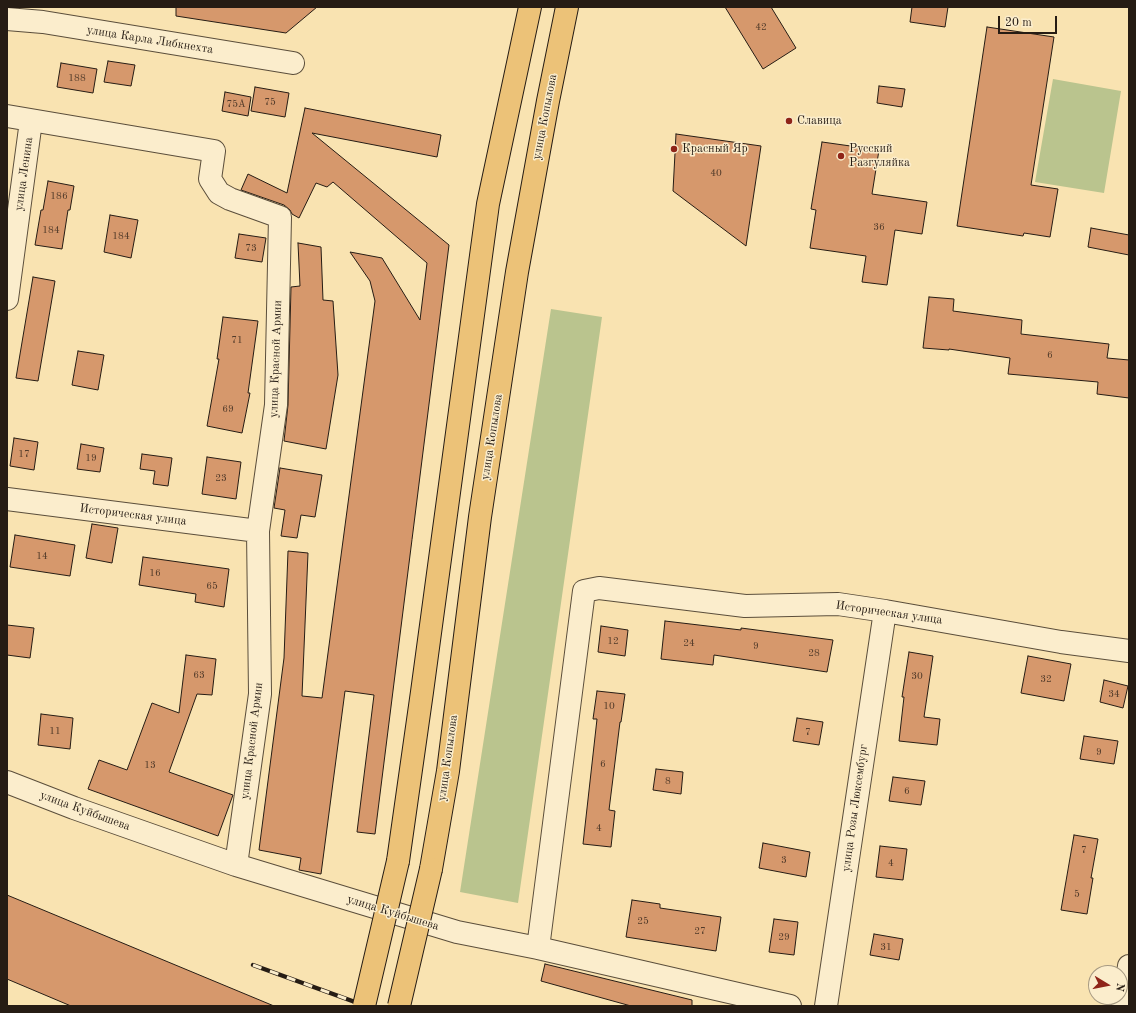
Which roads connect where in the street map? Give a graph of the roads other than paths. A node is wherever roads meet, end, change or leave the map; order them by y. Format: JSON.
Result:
{"nodes":[{"id":1,"x":530,"y":7,"type":"edge"},
{"id":2,"x":567,"y":7,"type":"edge"},
{"id":3,"x":44,"y":15,"type":"edge"},
{"id":4,"x":7,"y":19,"type":"edge"},
{"id":5,"x":293,"y":62,"type":"dead end"},
{"id":6,"x":7,"y":116,"type":"edge"},
{"id":7,"x":31,"y":121,"type":"junction"},
{"id":8,"x":7,"y":300,"type":"edge"},
{"id":9,"x":7,"y":499,"type":"edge"},
{"id":10,"x":258,"y":531,"type":"junction"},
{"id":11,"x":885,"y":611,"type":"junction"},
{"id":12,"x":1129,"y":651,"type":"edge"},
{"id":13,"x":7,"y":782,"type":"edge"},
{"id":14,"x":236,"y":865,"type":"junction"},
{"id":15,"x":538,"y":948,"type":"junction"},
{"id":16,"x":1129,"y":966,"type":"edge"},
{"id":17,"x":364,"y":1006,"type":"edge"},
{"id":18,"x":399,"y":1006,"type":"edge"},
{"id":19,"x":790,"y":1006,"type":"edge"},
{"id":20,"x":826,"y":1006,"type":"edge"},
{"id":21,"x":1123,"y":1006,"type":"edge"}],
"edges":[{"from":1,"to":17,"type":"main road","bridge":true},
{"from":2,"to":18,"type":"main road","name":"улица Копылова","bridge":true},
{"from":3,"to":4,"type":"street","name":"улица Карла Либкнехта"},
{"from":3,"to":5,"type":"street","name":"улица Карла Либкнехта"},
{"from":6,"to":7,"type":"street"},
{"from":7,"to":8,"type":"street","name":"улица Ленина"},
{"from":7,"to":10,"type":"street","name":"улица Красной Армии"},
{"from":9,"to":10,"type":"street","name":"Историческая улица"},
{"from":10,"to":14,"type":"street","name":"улица Красной Армии"},
{"from":11,"to":12,"type":"street","name":"Историческая улица"},
{"from":11,"to":15,"type":"street","name":"Историческая улица"},
{"from":11,"to":20,"type":"street","name":"улица Розы Люксембург"},
{"from":13,"to":14,"type":"street","name":"улица Куйбышева"},
{"from":14,"to":15,"type":"street","name":"улица Куйбышева"},
{"from":15,"to":19,"type":"street","name":"улица Куйбышева"},
{"from":16,"to":21,"type":"street"}]}
